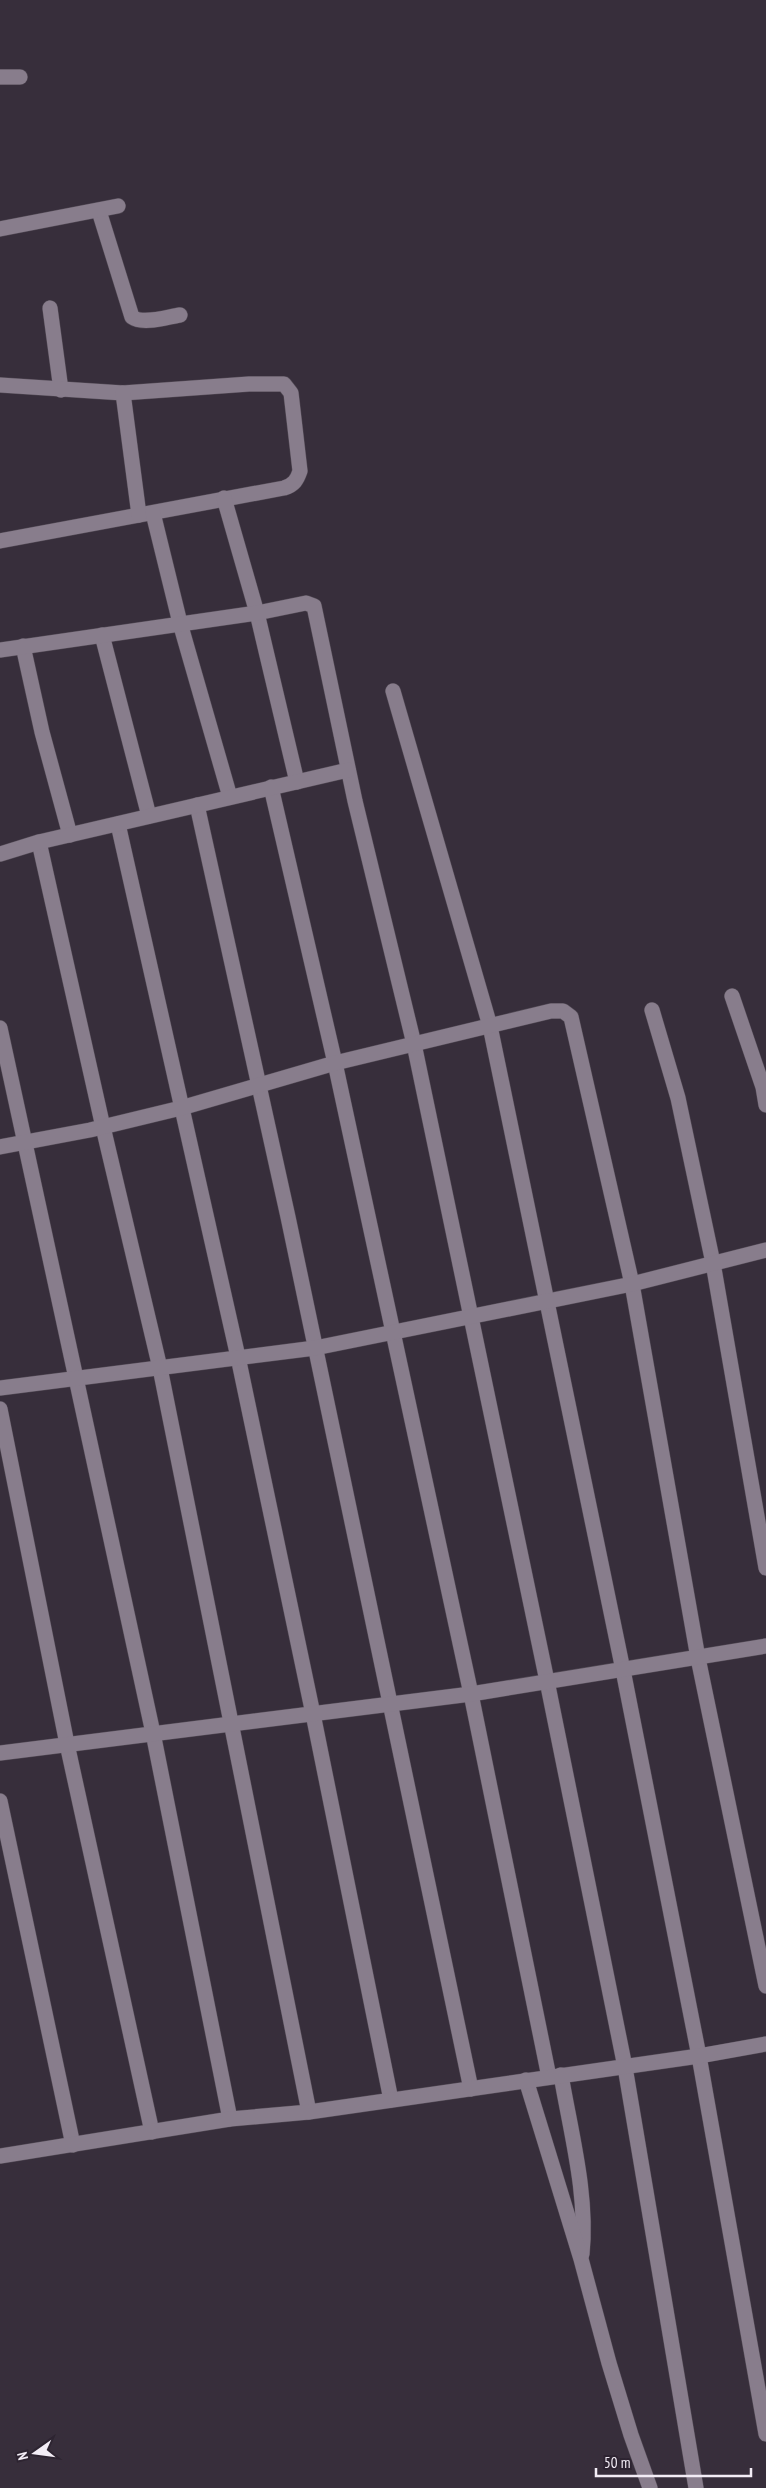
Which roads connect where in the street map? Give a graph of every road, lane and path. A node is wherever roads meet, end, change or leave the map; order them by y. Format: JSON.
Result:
{"nodes":[{"id":1,"x":0,"y":76,"type":"edge"},
{"id":2,"x":20,"y":77,"type":"dead end"},
{"id":3,"x":118,"y":206,"type":"dead end"},
{"id":4,"x":99,"y":211,"type":"junction"},
{"id":5,"x":0,"y":229,"type":"edge"},
{"id":6,"x":50,"y":308,"type":"dead end"},
{"id":7,"x":180,"y":315,"type":"dead end"},
{"id":8,"x":0,"y":385,"type":"edge"},
{"id":9,"x":61,"y":390,"type":"junction"},
{"id":10,"x":123,"y":393,"type":"junction"},
{"id":11,"x":224,"y":498,"type":"junction"},
{"id":12,"x":146,"y":514,"type":"junction"},
{"id":13,"x":0,"y":541,"type":"edge"},
{"id":14,"x":257,"y":613,"type":"junction"},
{"id":15,"x":180,"y":623,"type":"junction"},
{"id":16,"x":102,"y":635,"type":"junction"},
{"id":17,"x":23,"y":646,"type":"junction"},
{"id":18,"x":0,"y":650,"type":"edge"},
{"id":19,"x":393,"y":691,"type":"dead end"},
{"id":20,"x":348,"y":770,"type":"junction"},
{"id":21,"x":297,"y":782,"type":"junction"},
{"id":22,"x":271,"y":787,"type":"junction"},
{"id":23,"x":230,"y":797,"type":"junction"},
{"id":24,"x":197,"y":805,"type":"junction"},
{"id":25,"x":149,"y":816,"type":"junction"},
{"id":26,"x":118,"y":824,"type":"junction"},
{"id":27,"x":70,"y":835,"type":"junction"},
{"id":28,"x":39,"y":842,"type":"junction"},
{"id":29,"x":0,"y":854,"type":"edge"},
{"id":30,"x":732,"y":996,"type":"dead end"},
{"id":31,"x":652,"y":1010,"type":"dead end"},
{"id":32,"x":490,"y":1026,"type":"junction"},
{"id":33,"x":0,"y":1028,"type":"edge"},
{"id":34,"x":414,"y":1044,"type":"junction"},
{"id":35,"x":335,"y":1063,"type":"junction"},
{"id":36,"x":259,"y":1085,"type":"junction"},
{"id":37,"x":766,"y":1105,"type":"edge"},
{"id":38,"x":181,"y":1108,"type":"junction"},
{"id":39,"x":103,"y":1127,"type":"junction"},
{"id":40,"x":26,"y":1142,"type":"junction"},
{"id":41,"x":0,"y":1147,"type":"edge"},
{"id":42,"x":766,"y":1250,"type":"edge"},
{"id":43,"x":713,"y":1263,"type":"junction"},
{"id":44,"x":632,"y":1284,"type":"junction"},
{"id":45,"x":546,"y":1300,"type":"junction"},
{"id":46,"x":471,"y":1314,"type":"junction"},
{"id":47,"x":392,"y":1332,"type":"junction"},
{"id":48,"x":315,"y":1348,"type":"junction"},
{"id":49,"x":238,"y":1357,"type":"junction"},
{"id":50,"x":160,"y":1368,"type":"junction"},
{"id":51,"x":77,"y":1378,"type":"junction"},
{"id":52,"x":0,"y":1388,"type":"edge"},
{"id":53,"x":0,"y":1409,"type":"edge"},
{"id":54,"x":766,"y":1568,"type":"edge"},
{"id":55,"x":766,"y":1646,"type":"edge"},
{"id":56,"x":698,"y":1658,"type":"junction"},
{"id":57,"x":623,"y":1670,"type":"junction"},
{"id":58,"x":547,"y":1681,"type":"junction"},
{"id":59,"x":471,"y":1694,"type":"junction"},
{"id":60,"x":391,"y":1705,"type":"junction"},
{"id":61,"x":313,"y":1714,"type":"junction"},
{"id":62,"x":230,"y":1724,"type":"junction"},
{"id":63,"x":153,"y":1733,"type":"junction"},
{"id":64,"x":66,"y":1744,"type":"junction"},
{"id":65,"x":0,"y":1753,"type":"edge"},
{"id":66,"x":0,"y":1801,"type":"edge"},
{"id":67,"x":766,"y":1986,"type":"edge"},
{"id":68,"x":766,"y":2044,"type":"edge"},
{"id":69,"x":699,"y":2056,"type":"junction"},
{"id":70,"x":625,"y":2067,"type":"junction"},
{"id":71,"x":555,"y":2076,"type":"junction"},
{"id":72,"x":526,"y":2080,"type":"junction"},
{"id":73,"x":471,"y":2089,"type":"junction"},
{"id":74,"x":391,"y":2100,"type":"junction"},
{"id":75,"x":310,"y":2112,"type":"junction"},
{"id":76,"x":230,"y":2119,"type":"junction"},
{"id":77,"x":152,"y":2132,"type":"junction"},
{"id":78,"x":73,"y":2145,"type":"junction"},
{"id":79,"x":0,"y":2156,"type":"edge"},
{"id":80,"x":581,"y":2259,"type":"junction"},
{"id":81,"x":766,"y":2434,"type":"edge"},
{"id":82,"x":650,"y":2488,"type":"edge"},
{"id":83,"x":696,"y":2488,"type":"edge"}],
"edges":[{"from":1,"to":2,"type":"street"},
{"from":3,"to":4,"type":"street"},
{"from":4,"to":5,"type":"street"},
{"from":4,"to":7,"type":"street"},
{"from":6,"to":9,"type":"street"},
{"from":8,"to":9,"type":"street"},
{"from":9,"to":10,"type":"street"},
{"from":10,"to":11,"type":"street"},
{"from":10,"to":12,"type":"street"},
{"from":11,"to":12,"type":"street"},
{"from":11,"to":14,"type":"street"},
{"from":12,"to":13,"type":"street"},
{"from":12,"to":15,"type":"street"},
{"from":14,"to":15,"type":"street"},
{"from":14,"to":20,"type":"street"},
{"from":14,"to":21,"type":"street"},
{"from":15,"to":16,"type":"street"},
{"from":15,"to":23,"type":"street"},
{"from":16,"to":17,"type":"street"},
{"from":16,"to":25,"type":"street"},
{"from":17,"to":18,"type":"street"},
{"from":17,"to":27,"type":"street"},
{"from":19,"to":32,"type":"street"},
{"from":20,"to":21,"type":"street"},
{"from":20,"to":34,"type":"street"},
{"from":21,"to":22,"type":"street"},
{"from":22,"to":23,"type":"street"},
{"from":22,"to":35,"type":"street"},
{"from":23,"to":24,"type":"street"},
{"from":24,"to":25,"type":"street"},
{"from":24,"to":36,"type":"street"},
{"from":25,"to":26,"type":"street"},
{"from":26,"to":27,"type":"street"},
{"from":26,"to":38,"type":"street"},
{"from":27,"to":28,"type":"street"},
{"from":28,"to":29,"type":"street"},
{"from":28,"to":39,"type":"street"},
{"from":30,"to":37,"type":"street"},
{"from":31,"to":43,"type":"street"},
{"from":32,"to":34,"type":"street"},
{"from":32,"to":44,"type":"street"},
{"from":32,"to":45,"type":"street"},
{"from":33,"to":40,"type":"street"},
{"from":34,"to":35,"type":"street"},
{"from":34,"to":46,"type":"street"},
{"from":35,"to":36,"type":"street"},
{"from":35,"to":47,"type":"street"},
{"from":36,"to":38,"type":"street"},
{"from":36,"to":48,"type":"street"},
{"from":38,"to":39,"type":"street"},
{"from":38,"to":49,"type":"street"},
{"from":39,"to":40,"type":"street"},
{"from":39,"to":50,"type":"street"},
{"from":40,"to":41,"type":"street"},
{"from":40,"to":51,"type":"street"},
{"from":42,"to":43,"type":"street"},
{"from":43,"to":44,"type":"street"},
{"from":43,"to":54,"type":"street"},
{"from":44,"to":45,"type":"street"},
{"from":44,"to":56,"type":"street"},
{"from":45,"to":46,"type":"street"},
{"from":45,"to":57,"type":"street"},
{"from":46,"to":47,"type":"street"},
{"from":46,"to":58,"type":"street"},
{"from":47,"to":48,"type":"street"},
{"from":47,"to":59,"type":"street"},
{"from":48,"to":49,"type":"street"},
{"from":48,"to":60,"type":"street"},
{"from":49,"to":50,"type":"street"},
{"from":49,"to":61,"type":"street"},
{"from":50,"to":51,"type":"street"},
{"from":50,"to":62,"type":"street"},
{"from":51,"to":52,"type":"street"},
{"from":51,"to":63,"type":"street"},
{"from":53,"to":64,"type":"street"},
{"from":55,"to":56,"type":"street"},
{"from":56,"to":57,"type":"street"},
{"from":56,"to":67,"type":"street"},
{"from":57,"to":58,"type":"street"},
{"from":57,"to":69,"type":"street"},
{"from":58,"to":59,"type":"street"},
{"from":58,"to":70,"type":"street"},
{"from":59,"to":60,"type":"street"},
{"from":59,"to":71,"type":"street"},
{"from":60,"to":61,"type":"street"},
{"from":60,"to":73,"type":"street"},
{"from":61,"to":62,"type":"street"},
{"from":61,"to":74,"type":"street"},
{"from":62,"to":63,"type":"street"},
{"from":62,"to":75,"type":"street"},
{"from":63,"to":64,"type":"street"},
{"from":63,"to":76,"type":"street"},
{"from":64,"to":65,"type":"street"},
{"from":64,"to":77,"type":"street"},
{"from":66,"to":78,"type":"street"},
{"from":68,"to":69,"type":"street"},
{"from":69,"to":70,"type":"street"},
{"from":69,"to":81,"type":"street"},
{"from":70,"to":71,"type":"street"},
{"from":70,"to":83,"type":"street"},
{"from":71,"to":72,"type":"street"},
{"from":71,"to":80,"type":"street"},
{"from":72,"to":73,"type":"street"},
{"from":72,"to":80,"type":"street"},
{"from":73,"to":74,"type":"street"},
{"from":74,"to":75,"type":"street"},
{"from":75,"to":76,"type":"street"},
{"from":76,"to":77,"type":"street"},
{"from":77,"to":78,"type":"street"},
{"from":78,"to":79,"type":"street"},
{"from":80,"to":82,"type":"street"}]}
